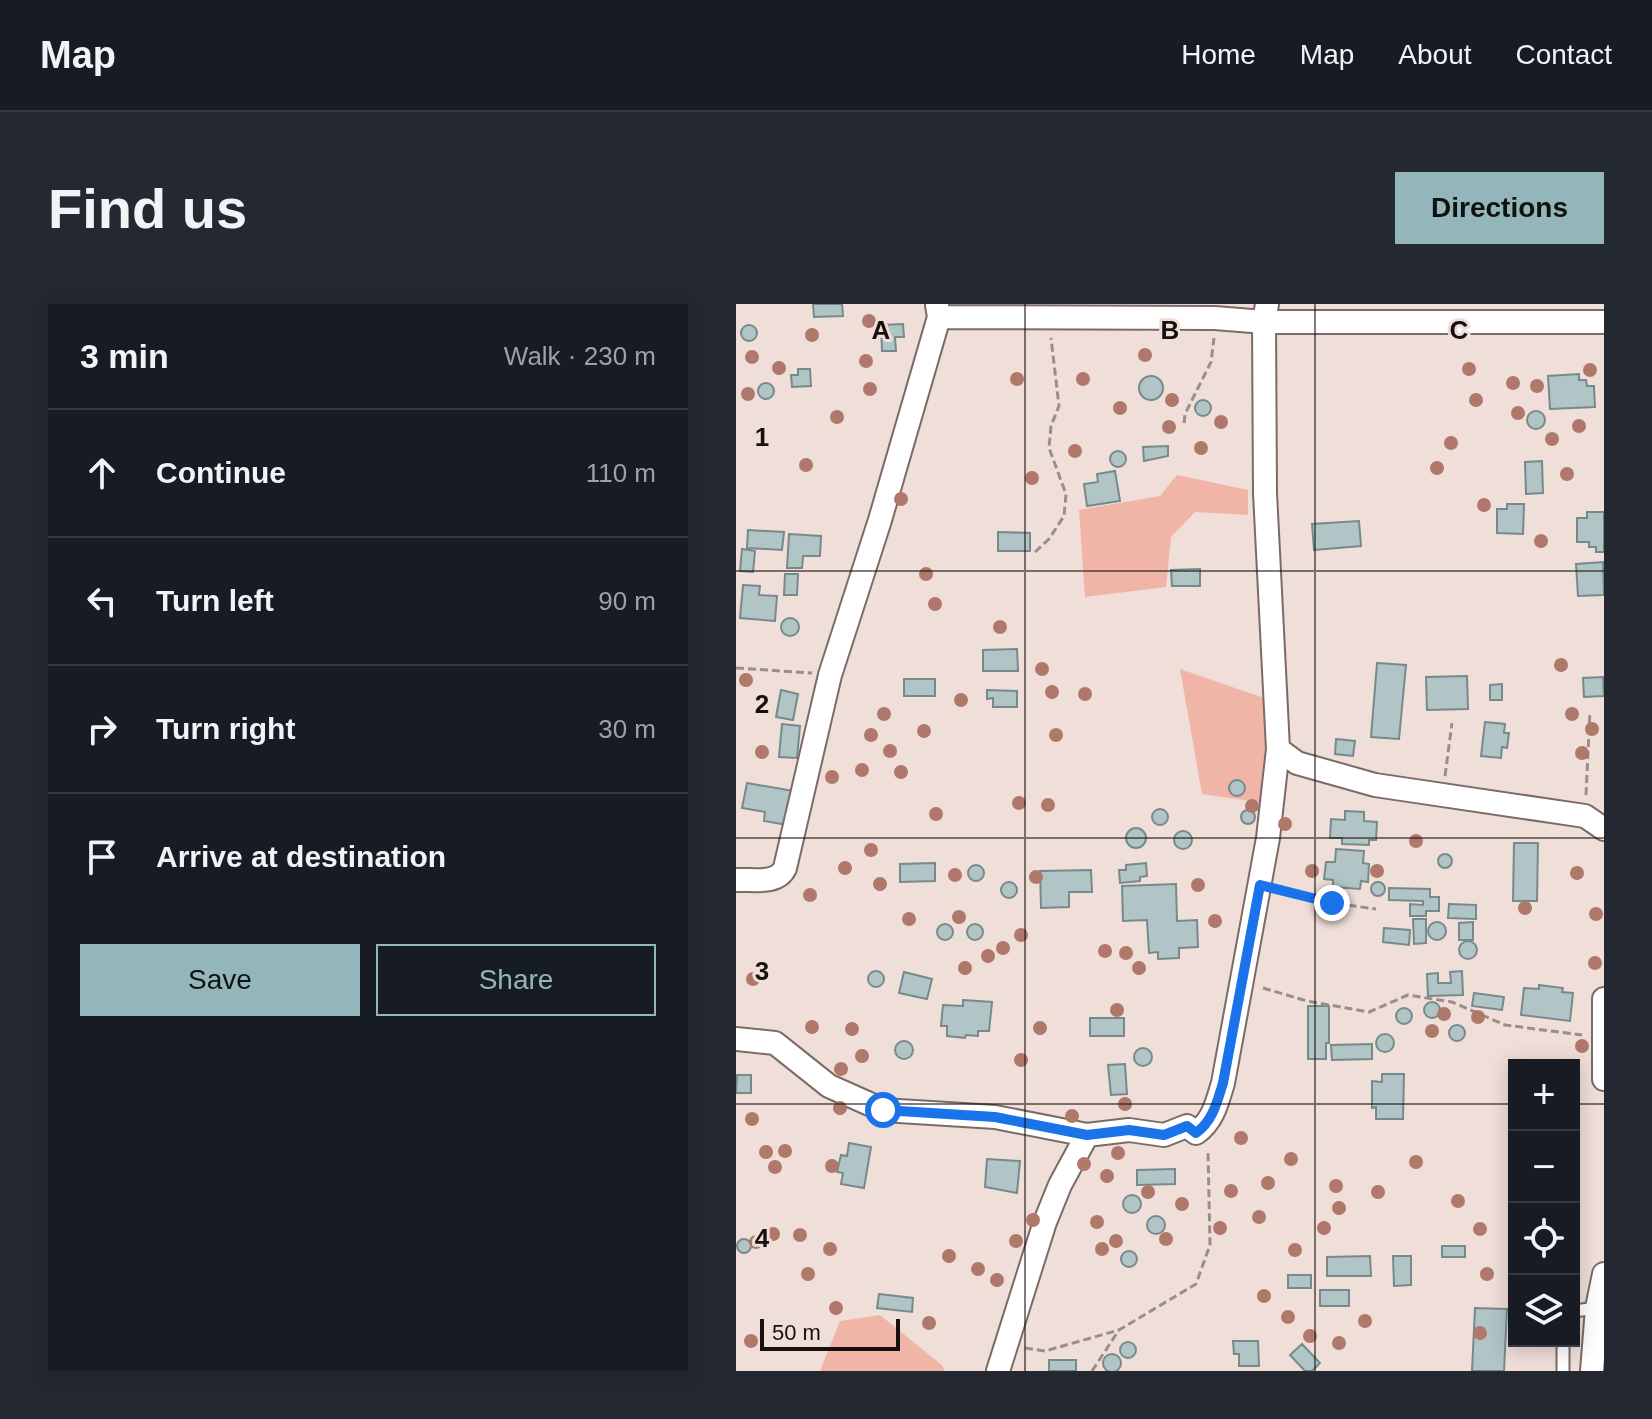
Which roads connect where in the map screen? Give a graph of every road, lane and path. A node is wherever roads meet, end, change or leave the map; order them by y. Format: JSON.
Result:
{"nodes":[{"id":1,"x":938,"y":311,"type":"edge"},
{"id":2,"x":1266,"y":313,"type":"edge"},
{"id":3,"x":1048,"y":318,"type":"junction"},
{"id":4,"x":1215,"y":318,"type":"junction"},
{"id":5,"x":1604,"y":322,"type":"edge"},
{"id":6,"x":1184,"y":423,"type":"dead end"},
{"id":7,"x":1035,"y":552,"type":"dead end"},
{"id":8,"x":736,"y":668,"type":"edge"},
{"id":9,"x":830,"y":675,"type":"junction"},
{"id":10,"x":1590,"y":711,"type":"dead end"},
{"id":11,"x":1452,"y":723,"type":"dead end"},
{"id":12,"x":1278,"y":749,"type":"junction"},
{"id":13,"x":1442,"y":796,"type":"junction"},
{"id":14,"x":1585,"y":816,"type":"junction"},
{"id":15,"x":1604,"y":829,"type":"edge"},
{"id":16,"x":736,"y":880,"type":"edge"},
{"id":17,"x":1260,"y":885,"type":"junction"},
{"id":18,"x":1376,"y":909,"type":"dead end"},
{"id":19,"x":1240,"y":982,"type":"junction"},
{"id":20,"x":1604,"y":999,"type":"edge"},
{"id":21,"x":1603,"y":1037,"type":"edge"},
{"id":22,"x":736,"y":1039,"type":"edge"},
{"id":23,"x":1604,"y":1079,"type":"edge"},
{"id":24,"x":1206,"y":1126,"type":"junction"},
{"id":25,"x":1087,"y":1135,"type":"junction"},
{"id":26,"x":1604,"y":1274,"type":"edge"},
{"id":27,"x":1597,"y":1308,"type":"junction"},
{"id":28,"x":1580,"y":1310,"type":"edge"},
{"id":29,"x":1119,"y":1330,"type":"junction"},
{"id":30,"x":1008,"y":1345,"type":"junction"},
{"id":31,"x":1563,"y":1347,"type":"edge"},
{"id":32,"x":998,"y":1371,"type":"edge"},
{"id":33,"x":1092,"y":1371,"type":"edge"},
{"id":34,"x":1563,"y":1371,"type":"edge"},
{"id":35,"x":1592,"y":1371,"type":"edge"}],
"edges":[{"from":1,"to":3,"type":"street"},
{"from":1,"to":9,"type":"street"},
{"from":2,"to":4,"type":"street"},
{"from":2,"to":5,"type":"street"},
{"from":2,"to":12,"type":"street"},
{"from":3,"to":4,"type":"street"},
{"from":3,"to":7,"type":"path"},
{"from":4,"to":6,"type":"path"},
{"from":8,"to":9,"type":"path"},
{"from":9,"to":16,"type":"street"},
{"from":10,"to":14,"type":"path"},
{"from":11,"to":13,"type":"path"},
{"from":12,"to":13,"type":"street"},
{"from":12,"to":17,"type":"street"},
{"from":13,"to":14,"type":"street"},
{"from":14,"to":15,"type":"street"},
{"from":17,"to":18,"type":"path"},
{"from":17,"to":19,"type":"street"},
{"from":19,"to":21,"type":"path"},
{"from":19,"to":24,"type":"street"},
{"from":20,"to":21,"type":"street"},
{"from":21,"to":23,"type":"street"},
{"from":22,"to":25,"type":"street"},
{"from":24,"to":25,"type":"street"},
{"from":24,"to":29,"type":"path"},
{"from":25,"to":30,"type":"street"},
{"from":26,"to":27,"type":"street"},
{"from":27,"to":28,"type":"lane"},
{"from":27,"to":35,"type":"street"},
{"from":29,"to":30,"type":"path"},
{"from":29,"to":33,"type":"path"},
{"from":30,"to":32,"type":"street"},
{"from":31,"to":34,"type":"lane"}]}
